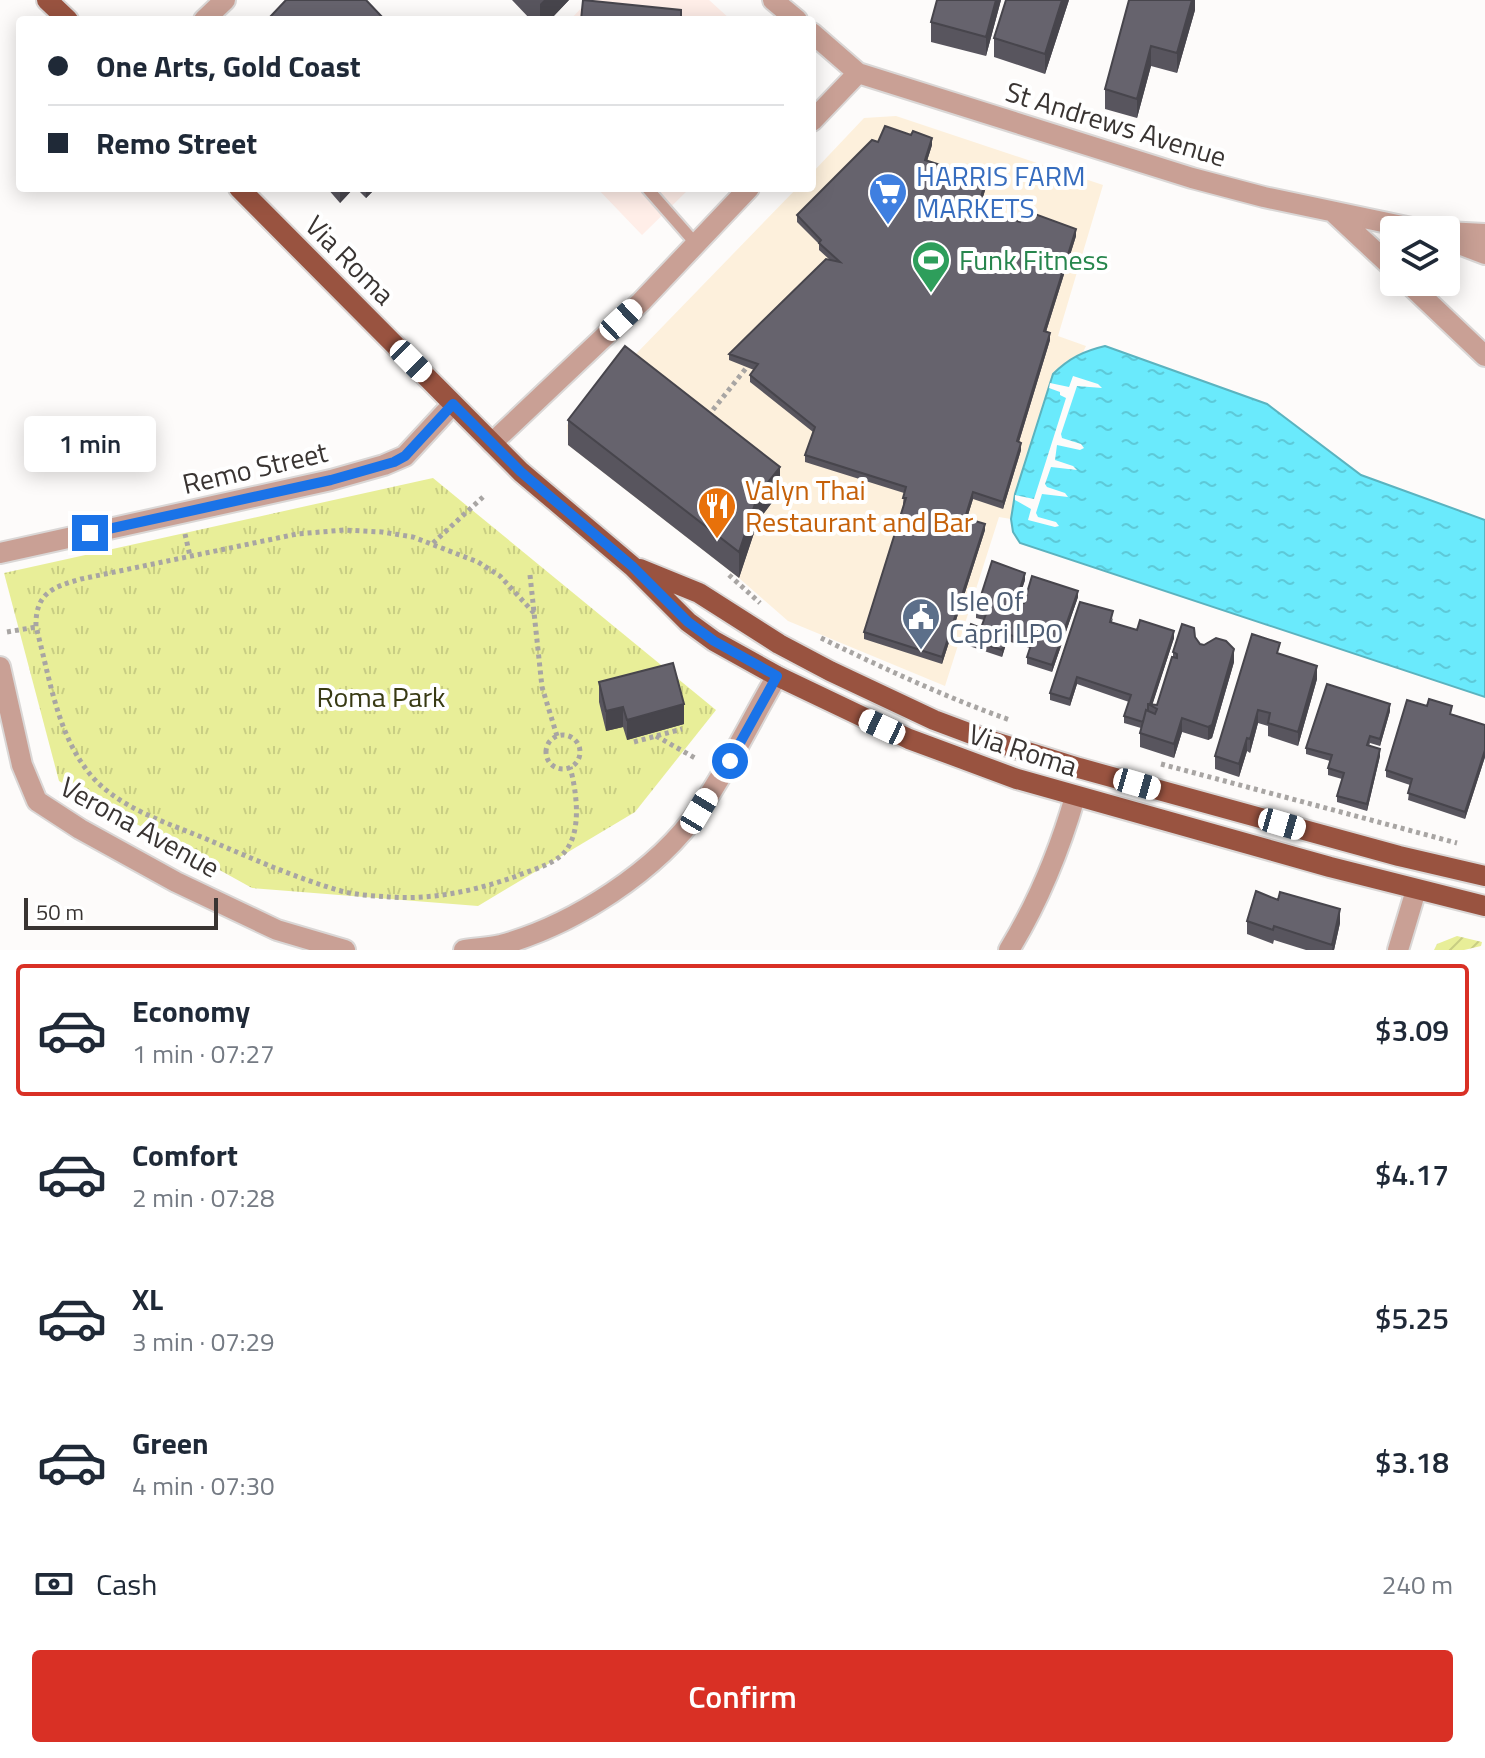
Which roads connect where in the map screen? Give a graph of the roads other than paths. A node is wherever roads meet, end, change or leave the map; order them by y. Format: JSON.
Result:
{"nodes":[{"id":1,"x":47,"y":0,"type":"edge"},
{"id":2,"x":225,"y":0,"type":"edge"},
{"id":3,"x":773,"y":0,"type":"edge"},
{"id":4,"x":64,"y":16,"type":"edge"},
{"id":5,"x":208,"y":16,"type":"edge"},
{"id":6,"x":791,"y":16,"type":"edge"},
{"id":7,"x":816,"y":36,"type":"edge"},
{"id":8,"x":858,"y":73,"type":"junction"},
{"id":9,"x":816,"y":117,"type":"edge"},
{"id":10,"x":243,"y":192,"type":"edge"},
{"id":11,"x":650,"y":192,"type":"edge"},
{"id":12,"x":745,"y":192,"type":"edge"},
{"id":13,"x":1333,"y":212,"type":"junction"},
{"id":14,"x":1380,"y":222,"type":"edge"},
{"id":15,"x":1460,"y":233,"type":"edge"},
{"id":16,"x":1485,"y":234,"type":"edge"},
{"id":17,"x":696,"y":244,"type":"junction"},
{"id":18,"x":1460,"y":244,"type":"edge"},
{"id":19,"x":1485,"y":254,"type":"edge"},
{"id":20,"x":1380,"y":256,"type":"edge"},
{"id":21,"x":1422,"y":296,"type":"edge"},
{"id":22,"x":1485,"y":356,"type":"edge"},
{"id":23,"x":453,"y":404,"type":"junction"},
{"id":24,"x":492,"y":443,"type":"junction"},
{"id":25,"x":0,"y":553,"type":"edge"},
{"id":26,"x":632,"y":566,"type":"junction"},
{"id":27,"x":0,"y":667,"type":"edge"},
{"id":28,"x":777,"y":676,"type":"junction"},
{"id":29,"x":1075,"y":797,"type":"junction"},
{"id":30,"x":1485,"y":876,"type":"edge"},
{"id":31,"x":1416,"y":890,"type":"junction"},
{"id":32,"x":1485,"y":906,"type":"edge"},
{"id":33,"x":500,"y":948,"type":"edge"},
{"id":34,"x":345,"y":950,"type":"edge"},
{"id":35,"x":464,"y":950,"type":"edge"},
{"id":36,"x":1009,"y":950,"type":"edge"},
{"id":37,"x":1398,"y":950,"type":"edge"}],
"edges":[{"from":1,"to":4,"type":"main road"},
{"from":2,"to":5,"type":"street"},
{"from":3,"to":6,"type":"street"},
{"from":7,"to":8,"type":"street","name":"St Andrews Avenue"},
{"from":8,"to":9,"type":"street"},
{"from":8,"to":13,"type":"street","name":"St Andrews Avenue"},
{"from":10,"to":23,"type":"main road","name":"Via Roma"},
{"from":11,"to":17,"type":"lane"},
{"from":12,"to":17,"type":"street"},
{"from":13,"to":14,"type":"street","name":"St Andrews Avenue"},
{"from":13,"to":20,"type":"street"},
{"from":15,"to":16,"type":"street"},
{"from":17,"to":24,"type":"street"},
{"from":18,"to":19,"type":"street"},
{"from":21,"to":22,"type":"street"},
{"from":23,"to":24,"type":"main road","name":"Via Roma"},
{"from":23,"to":25,"type":"street","name":"Remo Street"},
{"from":24,"to":26,"type":"main road","name":"Via Roma"},
{"from":26,"to":28,"type":"main road","name":"Via Roma"},
{"from":26,"to":30,"type":"main road","name":"Via Roma"},
{"from":27,"to":34,"type":"street","name":"Verona Avenue"},
{"from":28,"to":29,"type":"main road","name":"Via Roma"},
{"from":28,"to":33,"type":"street"},
{"from":29,"to":31,"type":"main road","name":"Via Roma"},
{"from":29,"to":36,"type":"street"},
{"from":31,"to":32,"type":"main road","name":"Via Roma"},
{"from":31,"to":37,"type":"street"},
{"from":33,"to":35,"type":"street"}]}
